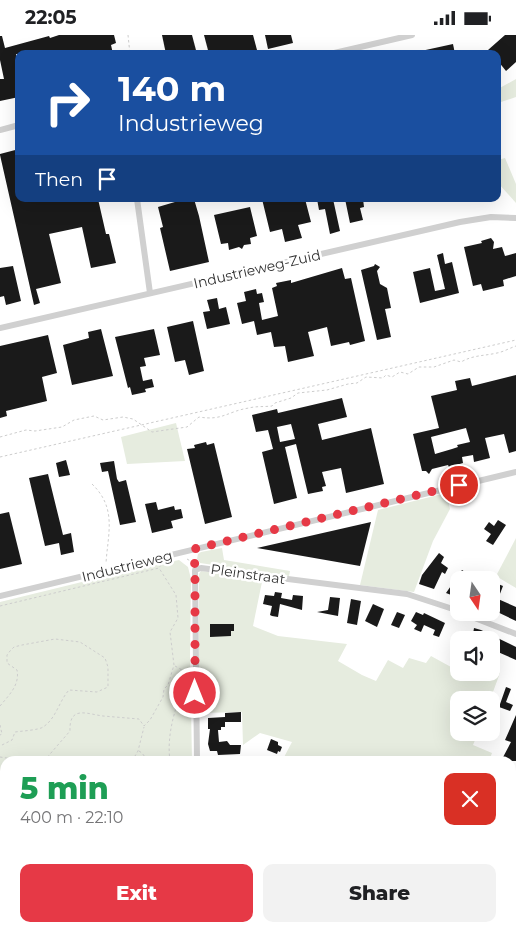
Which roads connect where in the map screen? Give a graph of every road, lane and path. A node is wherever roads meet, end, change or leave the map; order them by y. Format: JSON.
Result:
{"nodes":[{"id":1,"x":128,"y":35,"type":"edge"},
{"id":2,"x":412,"y":35,"type":"edge"},
{"id":3,"x":130,"y":50,"type":"edge"},
{"id":4,"x":347,"y":50,"type":"edge"},
{"id":5,"x":15,"y":126,"type":"edge"},
{"id":6,"x":0,"y":130,"type":"edge"},
{"id":7,"x":137,"y":202,"type":"edge"},
{"id":8,"x":516,"y":218,"type":"edge"},
{"id":9,"x":150,"y":293,"type":"junction"},
{"id":10,"x":0,"y":328,"type":"edge"},
{"id":11,"x":516,"y":340,"type":"edge"},
{"id":12,"x":516,"y":346,"type":"edge"},
{"id":13,"x":141,"y":425,"type":"junction"},
{"id":14,"x":0,"y":437,"type":"edge"},
{"id":15,"x":0,"y":457,"type":"edge"},
{"id":16,"x":516,"y":471,"type":"edge"},
{"id":17,"x":92,"y":485,"type":"dead end"},
{"id":18,"x":194,"y":549,"type":"junction"},
{"id":19,"x":178,"y":553,"type":"junction"},
{"id":20,"x":105,"y":571,"type":"junction"},
{"id":21,"x":0,"y":596,"type":"edge"},
{"id":22,"x":0,"y":606,"type":"edge"},
{"id":23,"x":450,"y":609,"type":"edge"},
{"id":24,"x":483,"y":621,"type":"edge"},
{"id":25,"x":516,"y":634,"type":"edge"},
{"id":26,"x":174,"y":665,"type":"junction"},
{"id":27,"x":195,"y":676,"type":"junction"},
{"id":28,"x":187,"y":677,"type":"junction"},
{"id":29,"x":0,"y":706,"type":"edge"},
{"id":30,"x":0,"y":725,"type":"edge"},
{"id":31,"x":144,"y":726,"type":"junction"},
{"id":32,"x":0,"y":735,"type":"edge"},
{"id":33,"x":0,"y":746,"type":"edge"},
{"id":34,"x":138,"y":751,"type":"junction"},
{"id":35,"x":48,"y":756,"type":"edge"},
{"id":36,"x":135,"y":756,"type":"edge"},
{"id":37,"x":144,"y":756,"type":"edge"},
{"id":38,"x":170,"y":756,"type":"edge"},
{"id":39,"x":197,"y":756,"type":"edge"}],
"edges":[{"from":1,"to":3,"type":"path"},
{"from":2,"to":4,"type":"street"},
{"from":5,"to":6,"type":"street"},
{"from":7,"to":9,"type":"street"},
{"from":8,"to":9,"type":"street","name":"Industrieweg-Zuid"},
{"from":9,"to":10,"type":"street","name":"Industrieweg-Zuid"},
{"from":11,"to":13,"type":"path"},
{"from":12,"to":13,"type":"path"},
{"from":13,"to":14,"type":"path"},
{"from":13,"to":15,"type":"path"},
{"from":16,"to":18,"type":"street","name":"Industrieweg"},
{"from":17,"to":20,"type":"path"},
{"from":18,"to":19,"type":"street","name":"Industrieweg"},
{"from":18,"to":19,"type":"path"},
{"from":19,"to":20,"type":"street","name":"Industrieweg"},
{"from":20,"to":21,"type":"street","name":"Industrieweg"},
{"from":22,"to":26,"type":"path"},
{"from":23,"to":27,"type":"street","name":"Pleinstraat"},
{"from":24,"to":25,"type":"street","name":"Pleinstraat"},
{"from":26,"to":28,"type":"path"},
{"from":26,"to":31,"type":"path"},
{"from":27,"to":28,"type":"path"},
{"from":27,"to":39,"type":"street","name":"Pleinstraat"},
{"from":28,"to":38,"type":"path"},
{"from":29,"to":33,"type":"path"},
{"from":30,"to":32,"type":"path"},
{"from":31,"to":34,"type":"path"},
{"from":31,"to":35,"type":"path"},
{"from":34,"to":36,"type":"path"},
{"from":34,"to":37,"type":"path"}]}
